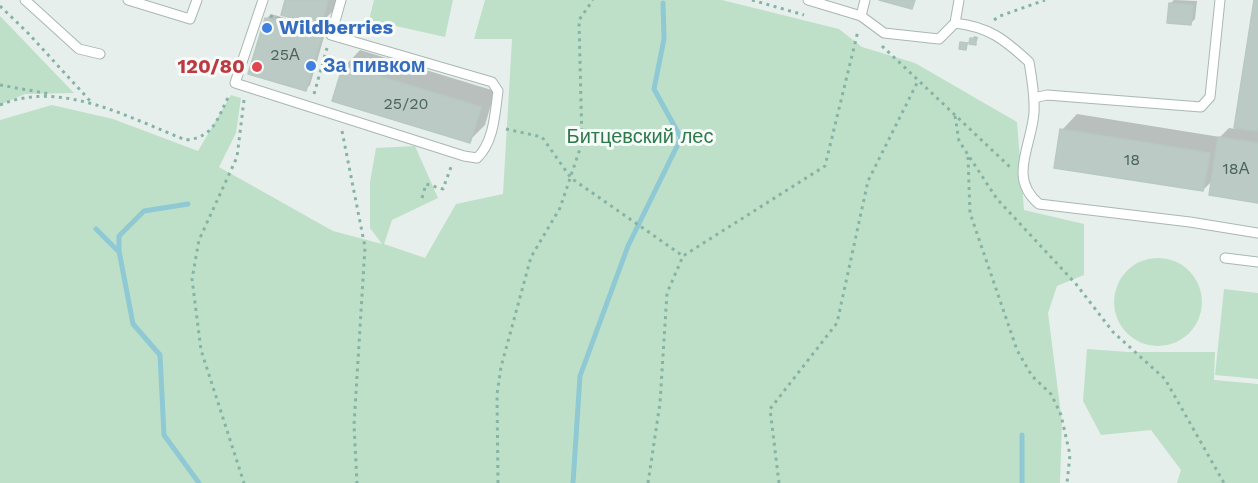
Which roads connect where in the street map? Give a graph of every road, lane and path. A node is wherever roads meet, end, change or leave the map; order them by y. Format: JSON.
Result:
{"nodes":[{"id":1,"x":25,"y":0,"type":"edge"},
{"id":2,"x":128,"y":0,"type":"edge"},
{"id":3,"x":197,"y":0,"type":"edge"},
{"id":4,"x":263,"y":0,"type":"edge"},
{"id":5,"x":341,"y":0,"type":"edge"},
{"id":6,"x":593,"y":0,"type":"edge"},
{"id":7,"x":752,"y":0,"type":"edge"},
{"id":8,"x":807,"y":0,"type":"edge"},
{"id":9,"x":865,"y":0,"type":"edge"},
{"id":10,"x":959,"y":0,"type":"edge"},
{"id":11,"x":1220,"y":0,"type":"edge"},
{"id":12,"x":0,"y":6,"type":"edge"},
{"id":13,"x":259,"y":12,"type":"junction"},
{"id":14,"x":861,"y":16,"type":"junction"},
{"id":15,"x":814,"y":18,"type":"dead end"},
{"id":16,"x":956,"y":23,"type":"junction"},
{"id":17,"x":847,"y":27,"type":"dead end"},
{"id":18,"x":858,"y":30,"type":"junction"},
{"id":19,"x":331,"y":35,"type":"junction"},
{"id":20,"x":868,"y":36,"type":"dead end"},
{"id":21,"x":878,"y":42,"type":"dead end"},
{"id":22,"x":100,"y":54,"type":"dead end"},
{"id":23,"x":918,"y":81,"type":"junction"},
{"id":24,"x":0,"y":85,"type":"edge"},
{"id":25,"x":240,"y":85,"type":"junction"},
{"id":26,"x":52,"y":94,"type":"junction"},
{"id":27,"x":1034,"y":98,"type":"junction"},
{"id":28,"x":0,"y":105,"type":"edge"},
{"id":29,"x":93,"y":105,"type":"junction"},
{"id":30,"x":310,"y":107,"type":"junction"},
{"id":31,"x":339,"y":116,"type":"junction"},
{"id":32,"x":955,"y":116,"type":"junction"},
{"id":33,"x":493,"y":126,"type":"junction"},
{"id":34,"x":455,"y":154,"type":"junction"},
{"id":35,"x":968,"y":155,"type":"junction"},
{"id":36,"x":571,"y":178,"type":"junction"},
{"id":37,"x":1022,"y":179,"type":"junction"},
{"id":38,"x":422,"y":198,"type":"dead end"},
{"id":39,"x":1258,"y":233,"type":"edge"},
{"id":40,"x":683,"y":256,"type":"junction"},
{"id":41,"x":1225,"y":258,"type":"dead end"},
{"id":42,"x":1258,"y":262,"type":"edge"},
{"id":43,"x":244,"y":483,"type":"edge"},
{"id":44,"x":357,"y":483,"type":"edge"},
{"id":45,"x":498,"y":483,"type":"edge"},
{"id":46,"x":648,"y":483,"type":"edge"},
{"id":47,"x":779,"y":483,"type":"edge"},
{"id":48,"x":1067,"y":483,"type":"edge"},
{"id":49,"x":1224,"y":483,"type":"edge"}],
"edges":[{"from":1,"to":22,"type":"lane"},
{"from":2,"to":3,"type":"lane"},
{"from":4,"to":13,"type":"lane"},
{"from":5,"to":19,"type":"lane"},
{"from":6,"to":36,"type":"path"},
{"from":7,"to":15,"type":"path"},
{"from":8,"to":14,"type":"lane"},
{"from":9,"to":14,"type":"lane"},
{"from":10,"to":16,"type":"lane"},
{"from":11,"to":27,"type":"lane"},
{"from":12,"to":29,"type":"path"},
{"from":13,"to":19,"type":"path"},
{"from":13,"to":25,"type":"lane"},
{"from":14,"to":16,"type":"lane"},
{"from":14,"to":18,"type":"path"},
{"from":16,"to":27,"type":"lane"},
{"from":17,"to":18,"type":"path"},
{"from":18,"to":20,"type":"path"},
{"from":18,"to":40,"type":"path"},
{"from":19,"to":30,"type":"path"},
{"from":19,"to":33,"type":"lane"},
{"from":21,"to":23,"type":"path"},
{"from":23,"to":32,"type":"path"},
{"from":23,"to":47,"type":"path"},
{"from":24,"to":26,"type":"path"},
{"from":25,"to":29,"type":"path"},
{"from":25,"to":30,"type":"lane"},
{"from":25,"to":43,"type":"path"},
{"from":26,"to":28,"type":"path"},
{"from":26,"to":29,"type":"path"},
{"from":27,"to":37,"type":"lane"},
{"from":30,"to":31,"type":"lane"},
{"from":31,"to":34,"type":"lane"},
{"from":31,"to":44,"type":"path"},
{"from":32,"to":35,"type":"path"},
{"from":32,"to":37,"type":"path"},
{"from":33,"to":34,"type":"lane"},
{"from":33,"to":36,"type":"path"},
{"from":34,"to":38,"type":"path"},
{"from":35,"to":48,"type":"path"},
{"from":35,"to":49,"type":"path"},
{"from":36,"to":40,"type":"path"},
{"from":36,"to":45,"type":"path"},
{"from":37,"to":39,"type":"lane"},
{"from":40,"to":46,"type":"path"},
{"from":41,"to":42,"type":"lane"}]}
